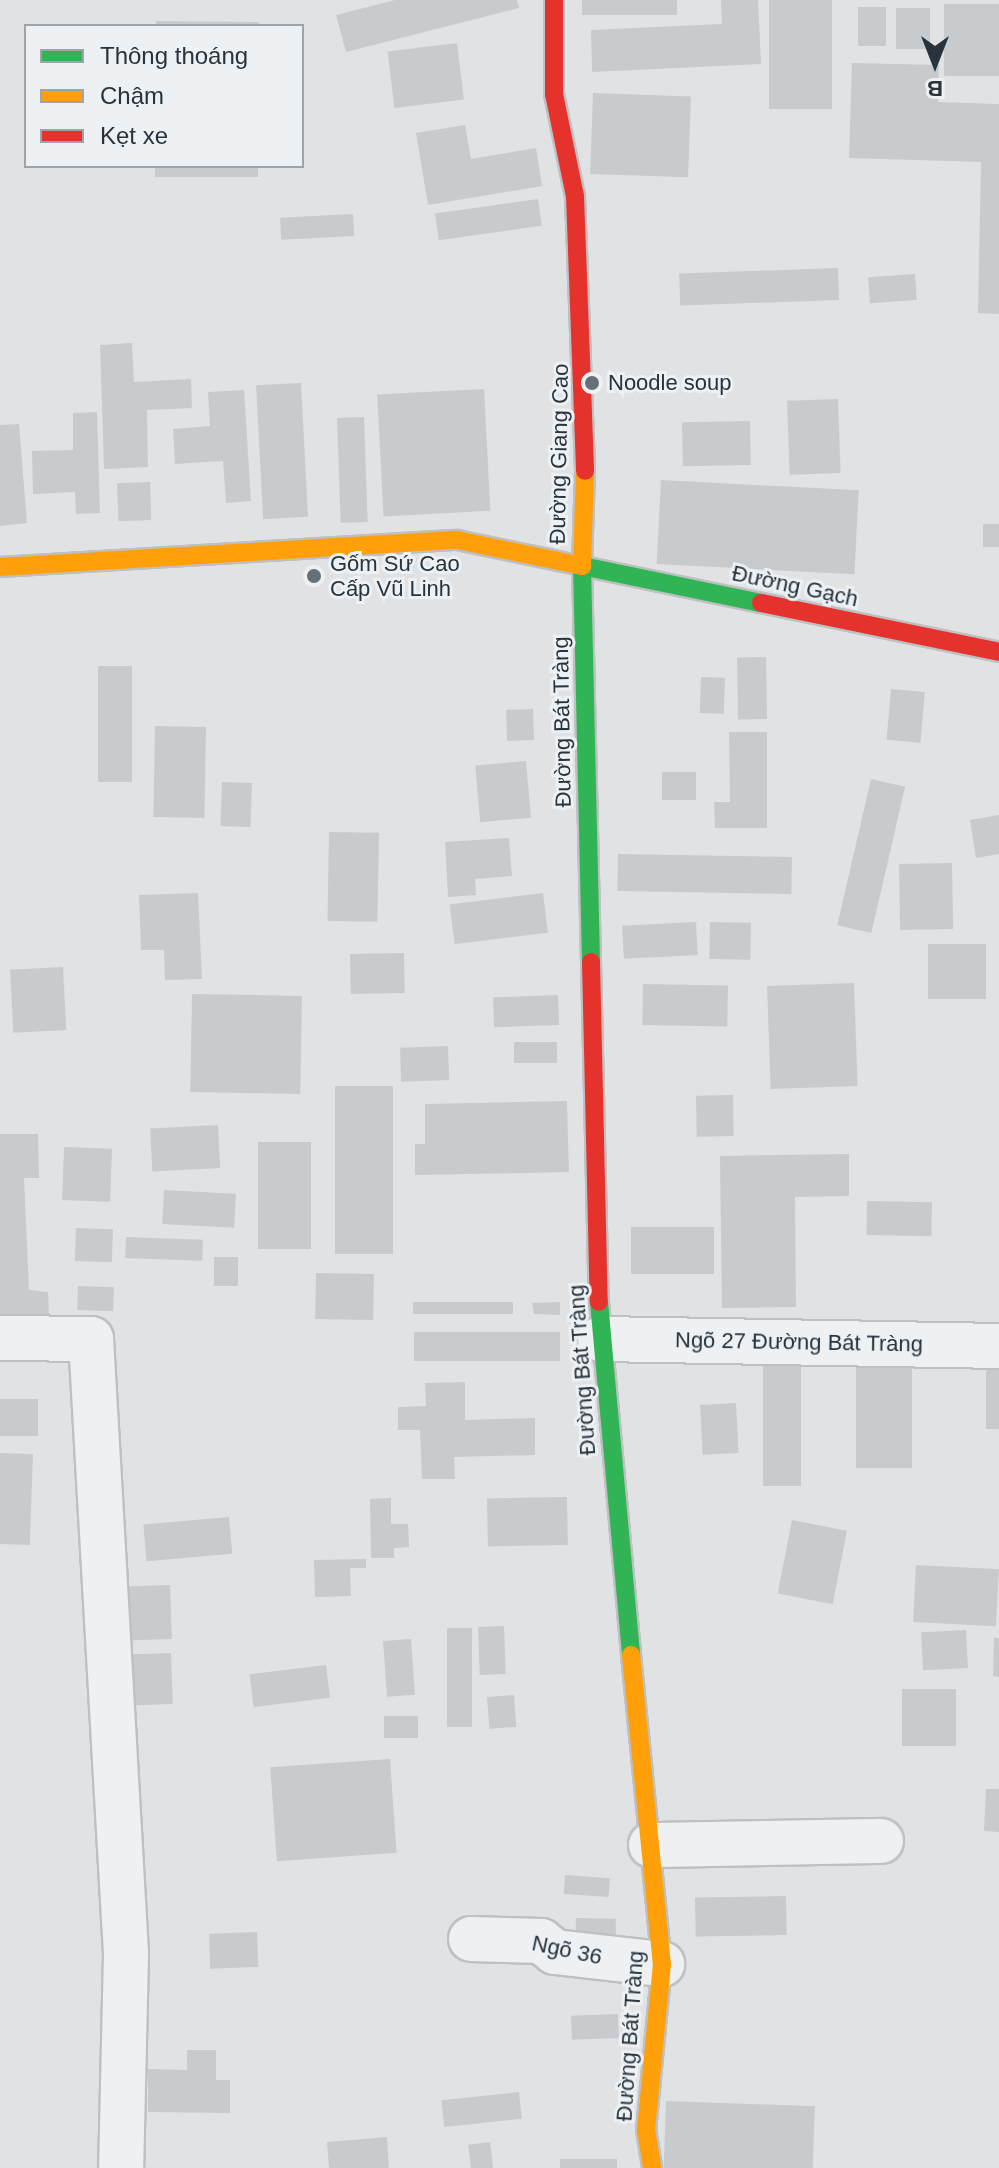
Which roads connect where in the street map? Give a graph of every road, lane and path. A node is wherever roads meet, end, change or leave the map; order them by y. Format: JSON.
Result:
{"nodes":[{"id":1,"x":554,"y":0,"type":"edge"},
{"id":2,"x":582,"y":566,"type":"junction"},
{"id":3,"x":0,"y":567,"type":"edge"},
{"id":4,"x":999,"y":652,"type":"edge"},
{"id":5,"x":0,"y":1338,"type":"edge"},
{"id":6,"x":600,"y":1339,"type":"junction"},
{"id":7,"x":999,"y":1346,"type":"edge"},
{"id":8,"x":881,"y":1841,"type":"dead end"},
{"id":9,"x":651,"y":1845,"type":"junction"},
{"id":10,"x":471,"y":1939,"type":"dead end"},
{"id":11,"x":662,"y":1964,"type":"junction"},
{"id":12,"x":121,"y":2168,"type":"edge"},
{"id":13,"x":652,"y":2168,"type":"edge"}],
"edges":[{"from":1,"to":2,"type":"street","name":"Đường Giang Cao"},
{"from":2,"to":3,"type":"street","name":"Đường Giang Cao"},
{"from":2,"to":4,"type":"street","name":"Đường Gạch"},
{"from":2,"to":6,"type":"street","name":"Đường Bát Tràng"},
{"from":5,"to":12,"type":"street"},
{"from":6,"to":7,"type":"street","name":"Ngõ 27 Đường Bát Tràng"},
{"from":6,"to":9,"type":"street","name":"Đường Bát Tràng"},
{"from":8,"to":9,"type":"street"},
{"from":9,"to":11,"type":"street","name":"Đường Bát Tràng"},
{"from":10,"to":11,"type":"street","name":"Ngõ 36"},
{"from":11,"to":13,"type":"street","name":"Đường Bát Tràng"}]}
